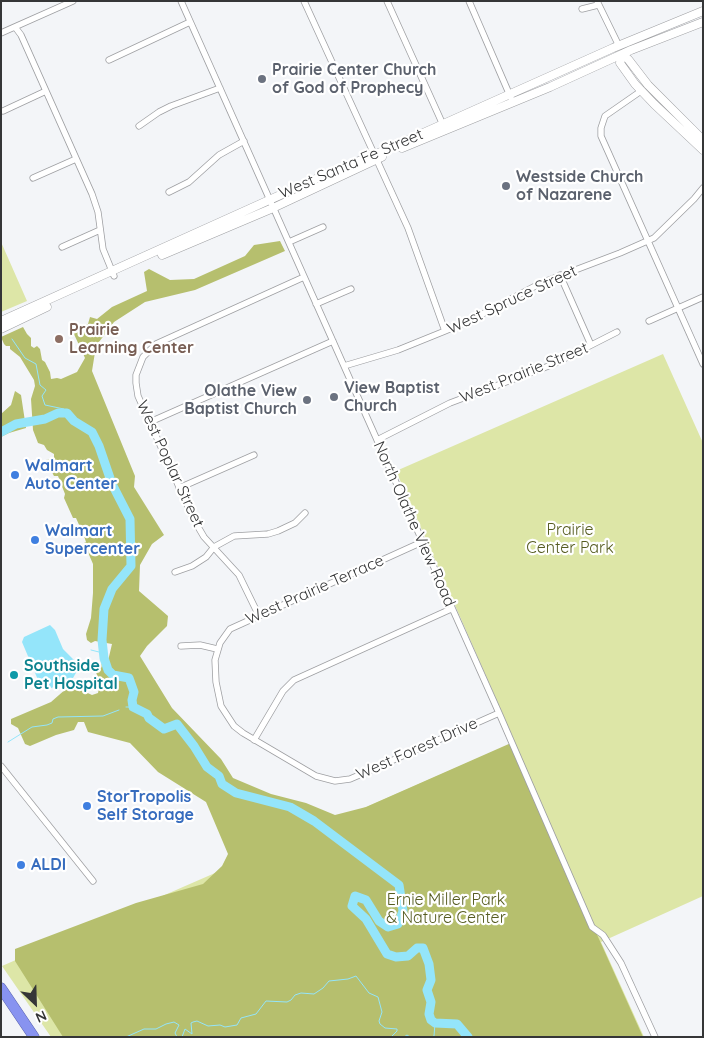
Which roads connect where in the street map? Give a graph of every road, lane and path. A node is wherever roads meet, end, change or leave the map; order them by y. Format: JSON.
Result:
{"nodes":[{"id":1,"x":73,"y":1,"type":"edge"},
{"id":2,"x":181,"y":1,"type":"edge"},
{"id":3,"x":304,"y":1,"type":"edge"},
{"id":4,"x":387,"y":1,"type":"edge"},
{"id":5,"x":469,"y":1,"type":"edge"},
{"id":6,"x":597,"y":3,"type":"edge"},
{"id":7,"x":582,"y":9,"type":"dead end"},
{"id":8,"x":703,"y":11,"type":"edge"},
{"id":9,"x":190,"y":22,"type":"junction"},
{"id":10,"x":703,"y":22,"type":"edge"},
{"id":11,"x":15,"y":27,"type":"junction"},
{"id":12,"x":1,"y":33,"type":"edge"},
{"id":13,"x":619,"y":46,"type":"junction"},
{"id":14,"x":622,"y":54,"type":"junction"},
{"id":15,"x":109,"y":60,"type":"dead end"},
{"id":16,"x":220,"y":88,"type":"junction"},
{"id":17,"x":46,"y":91,"type":"junction"},
{"id":18,"x":641,"y":91,"type":"junction"},
{"id":19,"x":512,"y":98,"type":"junction"},
{"id":20,"x":3,"y":110,"type":"dead end"},
{"id":21,"x":139,"y":126,"type":"dead end"},
{"id":22,"x":444,"y":126,"type":"junction"},
{"id":23,"x":703,"y":140,"type":"edge"},
{"id":24,"x":244,"y":141,"type":"junction"},
{"id":25,"x":703,"y":150,"type":"edge"},
{"id":26,"x":375,"y":158,"type":"junction"},
{"id":27,"x":76,"y":159,"type":"junction"},
{"id":28,"x":33,"y":178,"type":"dead end"},
{"id":29,"x":703,"y":188,"type":"edge"},
{"id":30,"x":169,"y":192,"type":"dead end"},
{"id":31,"x":703,"y":195,"type":"edge"},
{"id":32,"x":694,"y":199,"type":"junction"},
{"id":33,"x":270,"y":200,"type":"junction"},
{"id":34,"x":274,"y":208,"type":"junction"},
{"id":35,"x":323,"y":227,"type":"dead end"},
{"id":36,"x":100,"y":230,"type":"junction"},
{"id":37,"x":648,"y":241,"type":"junction"},
{"id":38,"x":289,"y":242,"type":"junction"},
{"id":39,"x":62,"y":246,"type":"dead end"},
{"id":40,"x":113,"y":274,"type":"junction"},
{"id":41,"x":560,"y":275,"type":"junction"},
{"id":42,"x":304,"y":277,"type":"junction"},
{"id":43,"x":351,"y":289,"type":"dead end"},
{"id":44,"x":703,"y":296,"type":"edge"},
{"id":45,"x":316,"y":304,"type":"junction"},
{"id":46,"x":678,"y":308,"type":"junction"},
{"id":47,"x":649,"y":320,"type":"dead end"},
{"id":48,"x":1,"y":321,"type":"edge"},
{"id":49,"x":1,"y":328,"type":"edge"},
{"id":50,"x":445,"y":331,"type":"junction"},
{"id":51,"x":617,"y":332,"type":"dead end"},
{"id":52,"x":333,"y":341,"type":"junction"},
{"id":53,"x":592,"y":346,"type":"junction"},
{"id":54,"x":703,"y":364,"type":"edge"},
{"id":55,"x":344,"y":366,"type":"junction"},
{"id":56,"x":150,"y":422,"type":"junction"},
{"id":57,"x":377,"y":440,"type":"junction"},
{"id":58,"x":254,"y":455,"type":"dead end"},
{"id":59,"x":179,"y":488,"type":"junction"},
{"id":60,"x":305,"y":513,"type":"dead end"},
{"id":61,"x":422,"y":542,"type":"junction"},
{"id":62,"x":214,"y":547,"type":"junction"},
{"id":63,"x":175,"y":572,"type":"dead end"},
{"id":64,"x":451,"y":609,"type":"junction"},
{"id":65,"x":259,"y":616,"type":"junction"},
{"id":66,"x":180,"y":646,"type":"dead end"},
{"id":67,"x":217,"y":649,"type":"junction"},
{"id":68,"x":499,"y":713,"type":"junction"},
{"id":69,"x":254,"y":740,"type":"junction"},
{"id":70,"x":1,"y":766,"type":"edge"},
{"id":71,"x":92,"y":881,"type":"dead end"},
{"id":72,"x":1,"y":988,"type":"edge"},
{"id":73,"x":34,"y":1037,"type":"edge"},
{"id":74,"x":655,"y":1037,"type":"edge"}],
"edges":[{"from":1,"to":11,"type":"street"},
{"from":2,"to":9,"type":"street","name":"North Olathe View Road"},
{"from":3,"to":26,"type":"street"},
{"from":4,"to":22,"type":"street"},
{"from":5,"to":19,"type":"street"},
{"from":6,"to":7,"type":"street"},
{"from":6,"to":13,"type":"street"},
{"from":8,"to":13,"type":"street","name":"West Santa Fe Street"},
{"from":9,"to":15,"type":"street"},
{"from":9,"to":16,"type":"street","name":"North Olathe View Road"},
{"from":10,"to":14,"type":"street","name":"West Santa Fe Street"},
{"from":11,"to":12,"type":"street"},
{"from":11,"to":17,"type":"street"},
{"from":13,"to":14,"type":"street"},
{"from":13,"to":19,"type":"street","name":"West Santa Fe Street"},
{"from":14,"to":18,"type":"street"},
{"from":14,"to":19,"type":"street","name":"West Santa Fe Street"},
{"from":14,"to":23,"type":"street"},
{"from":16,"to":21,"type":"street"},
{"from":16,"to":24,"type":"street","name":"North Olathe View Road"},
{"from":17,"to":20,"type":"street"},
{"from":17,"to":27,"type":"street"},
{"from":18,"to":25,"type":"street"},
{"from":18,"to":37,"type":"street"},
{"from":19,"to":22,"type":"street","name":"West Santa Fe Street"},
{"from":22,"to":26,"type":"street","name":"West Santa Fe Street"},
{"from":24,"to":30,"type":"street"},
{"from":24,"to":33,"type":"street","name":"North Olathe View Road"},
{"from":26,"to":33,"type":"street","name":"West Santa Fe Street"},
{"from":26,"to":34,"type":"street","name":"West Santa Fe Street"},
{"from":26,"to":50,"type":"street"},
{"from":27,"to":28,"type":"street"},
{"from":27,"to":36,"type":"street"},
{"from":29,"to":32,"type":"street","name":"West Spruce Street"},
{"from":31,"to":32,"type":"street","name":"West Spruce Street"},
{"from":32,"to":37,"type":"street","name":"West Spruce Street"},
{"from":33,"to":34,"type":"street","name":"North Olathe View Road"},
{"from":33,"to":40,"type":"street","name":"West Santa Fe Street"},
{"from":34,"to":38,"type":"street","name":"North Olathe View Road"},
{"from":34,"to":40,"type":"street","name":"West Santa Fe Street"},
{"from":35,"to":38,"type":"street"},
{"from":36,"to":39,"type":"street"},
{"from":36,"to":40,"type":"street"},
{"from":37,"to":41,"type":"street","name":"West Spruce Street"},
{"from":37,"to":46,"type":"street"},
{"from":38,"to":42,"type":"street","name":"North Olathe View Road"},
{"from":40,"to":48,"type":"street","name":"West Santa Fe Street"},
{"from":40,"to":49,"type":"street","name":"West Santa Fe Street"},
{"from":41,"to":50,"type":"street","name":"West Spruce Street"},
{"from":41,"to":53,"type":"street"},
{"from":42,"to":45,"type":"street","name":"North Olathe View Road"},
{"from":42,"to":56,"type":"street","name":"West Poplar Street"},
{"from":43,"to":45,"type":"street"},
{"from":44,"to":46,"type":"street"},
{"from":45,"to":52,"type":"street","name":"North Olathe View Road"},
{"from":46,"to":47,"type":"street"},
{"from":46,"to":54,"type":"street"},
{"from":50,"to":55,"type":"street","name":"West Spruce Street"},
{"from":51,"to":53,"type":"street","name":"West Prairie Street"},
{"from":52,"to":55,"type":"street","name":"North Olathe View Road"},
{"from":52,"to":56,"type":"street"},
{"from":53,"to":57,"type":"street","name":"West Prairie Street"},
{"from":55,"to":57,"type":"street","name":"North Olathe View Road"},
{"from":56,"to":59,"type":"street","name":"West Poplar Street"},
{"from":57,"to":61,"type":"street","name":"North Olathe View Road"},
{"from":58,"to":59,"type":"street"},
{"from":59,"to":62,"type":"street","name":"West Poplar Street"},
{"from":60,"to":62,"type":"street"},
{"from":61,"to":64,"type":"street","name":"North Olathe View Road"},
{"from":61,"to":65,"type":"street","name":"West Prairie Terrace"},
{"from":62,"to":63,"type":"street"},
{"from":62,"to":65,"type":"street","name":"West Poplar Street"},
{"from":64,"to":68,"type":"street","name":"North Olathe View Road"},
{"from":64,"to":69,"type":"street"},
{"from":65,"to":67,"type":"street","name":"West Prairie Terrace"},
{"from":66,"to":67,"type":"street"},
{"from":67,"to":69,"type":"street"},
{"from":68,"to":69,"type":"street","name":"West Forest Drive"},
{"from":68,"to":74,"type":"street","name":"North Olathe View Road"},
{"from":70,"to":71,"type":"street"},
{"from":72,"to":73,"type":"highway"}]}
